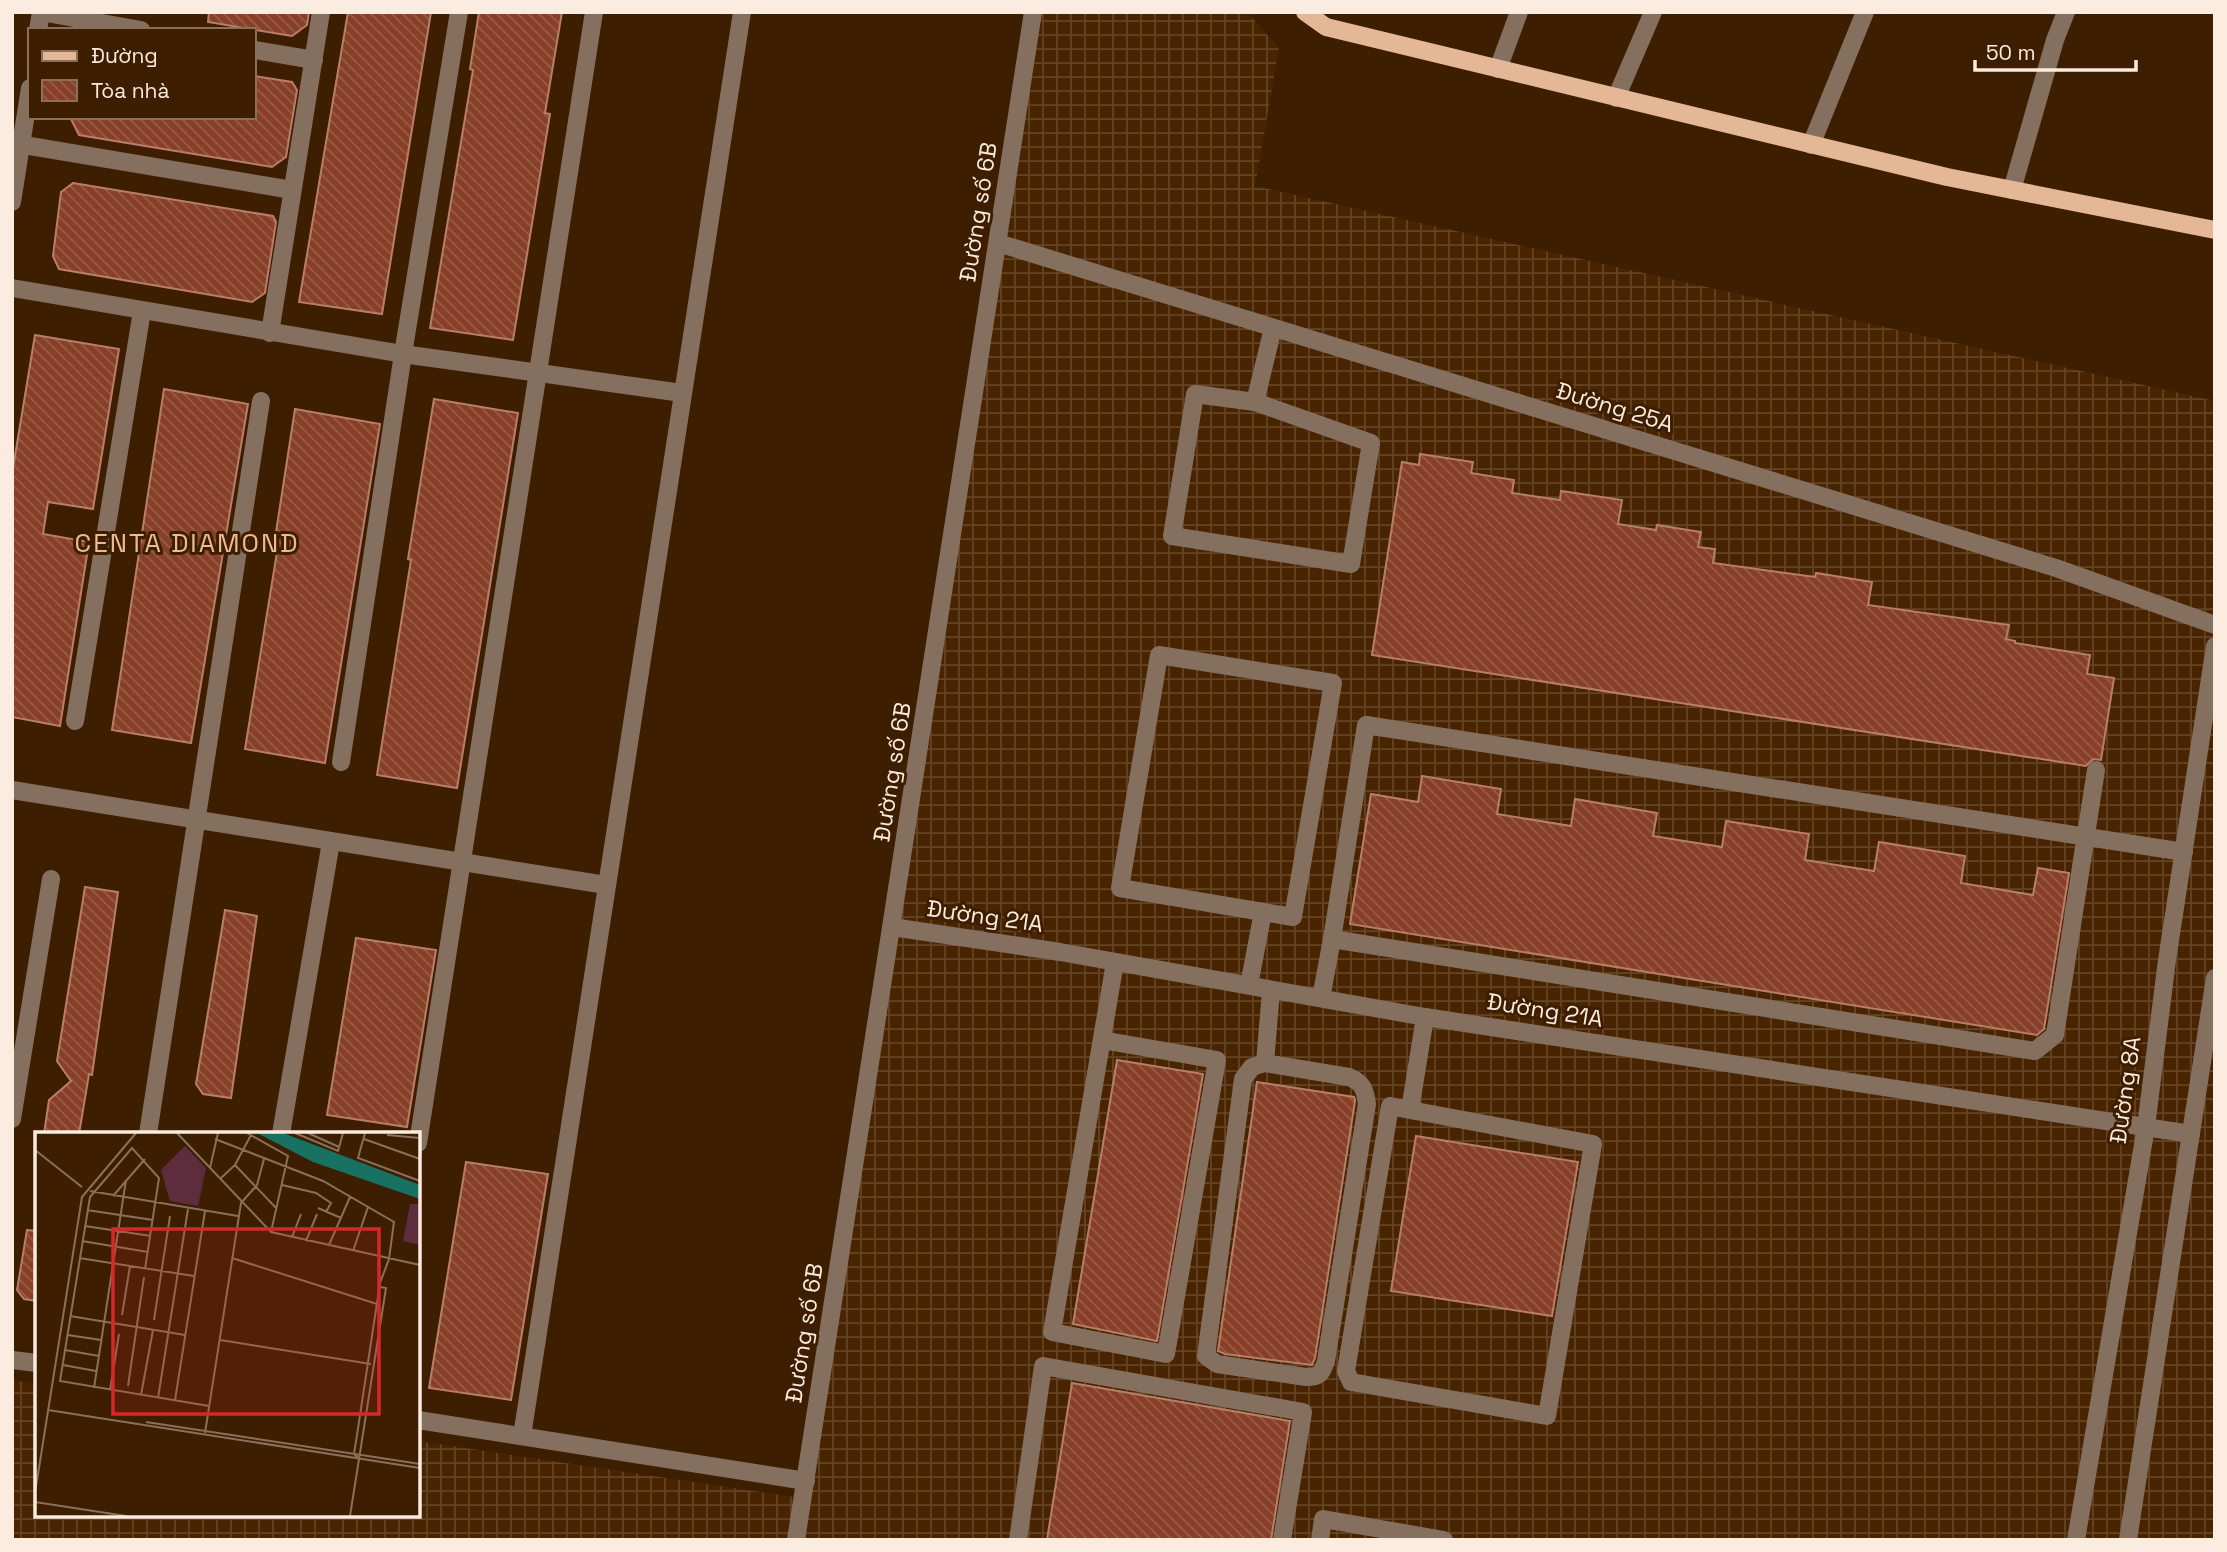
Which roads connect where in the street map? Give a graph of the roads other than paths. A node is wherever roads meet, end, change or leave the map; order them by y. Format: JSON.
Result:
{"nodes":[{"id":1,"x":41,"y":12,"type":"edge"},
{"id":2,"x":321,"y":12,"type":"edge"},
{"id":3,"x":459,"y":12,"type":"edge"},
{"id":4,"x":594,"y":12,"type":"edge"},
{"id":5,"x":742,"y":12,"type":"edge"},
{"id":6,"x":1033,"y":12,"type":"edge"},
{"id":7,"x":1305,"y":12,"type":"edge"},
{"id":8,"x":1520,"y":12,"type":"edge"},
{"id":9,"x":1653,"y":12,"type":"edge"},
{"id":10,"x":1865,"y":12,"type":"edge"},
{"id":11,"x":2066,"y":12,"type":"edge"},
{"id":12,"x":1328,"y":20,"type":"edge"},
{"id":13,"x":130,"y":28,"type":"edge"},
{"id":14,"x":256,"y":50,"type":"edge"},
{"id":15,"x":314,"y":60,"type":"junction"},
{"id":16,"x":1498,"y":69,"type":"junction"},
{"id":17,"x":28,"y":97,"type":"edge"},
{"id":18,"x":1616,"y":98,"type":"junction"},
{"id":19,"x":17,"y":144,"type":"edge"},
{"id":20,"x":1811,"y":145,"type":"junction"},
{"id":21,"x":292,"y":190,"type":"junction"},
{"id":22,"x":2012,"y":190,"type":"junction"},
{"id":23,"x":12,"y":202,"type":"edge"},
{"id":24,"x":2215,"y":230,"type":"edge"},
{"id":25,"x":998,"y":243,"type":"junction"},
{"id":26,"x":12,"y":288,"type":"edge"},
{"id":27,"x":142,"y":310,"type":"junction"},
{"id":28,"x":1273,"y":328,"type":"junction"},
{"id":29,"x":270,"y":333,"type":"junction"},
{"id":30,"x":403,"y":355,"type":"junction"},
{"id":31,"x":537,"y":374,"type":"junction"},
{"id":32,"x":682,"y":393,"type":"junction"},
{"id":33,"x":261,"y":401,"type":"dead end"},
{"id":34,"x":1255,"y":402,"type":"junction"},
{"id":35,"x":2215,"y":625,"type":"edge"},
{"id":36,"x":2215,"y":646,"type":"edge"},
{"id":37,"x":75,"y":721,"type":"dead end"},
{"id":38,"x":341,"y":762,"type":"dead end"},
{"id":39,"x":2096,"y":770,"type":"dead end"},
{"id":40,"x":12,"y":790,"type":"edge"},
{"id":41,"x":195,"y":820,"type":"junction"},
{"id":42,"x":2086,"y":836,"type":"junction"},
{"id":43,"x":331,"y":842,"type":"junction"},
{"id":44,"x":2184,"y":852,"type":"junction"},
{"id":45,"x":463,"y":863,"type":"junction"},
{"id":46,"x":51,"y":879,"type":"dead end"},
{"id":47,"x":606,"y":885,"type":"junction"},
{"id":48,"x":1263,"y":912,"type":"junction"},
{"id":49,"x":892,"y":927,"type":"junction"},
{"id":50,"x":1332,"y":939,"type":"junction"},
{"id":51,"x":1115,"y":962,"type":"junction"},
{"id":52,"x":2215,"y":978,"type":"edge"},
{"id":53,"x":1249,"y":985,"type":"junction"},
{"id":54,"x":1271,"y":990,"type":"junction"},
{"id":55,"x":1321,"y":998,"type":"junction"},
{"id":56,"x":1425,"y":1017,"type":"junction"},
{"id":57,"x":1102,"y":1040,"type":"junction"},
{"id":58,"x":1265,"y":1063,"type":"junction"},
{"id":59,"x":1410,"y":1110,"type":"junction"},
{"id":60,"x":12,"y":1119,"type":"edge"},
{"id":61,"x":2146,"y":1127,"type":"junction"},
{"id":62,"x":148,"y":1132,"type":"edge"},
{"id":63,"x":281,"y":1132,"type":"edge"},
{"id":64,"x":420,"y":1132,"type":"edge"},
{"id":65,"x":2191,"y":1134,"type":"junction"},
{"id":66,"x":12,"y":1360,"type":"edge"},
{"id":67,"x":35,"y":1363,"type":"edge"},
{"id":68,"x":420,"y":1420,"type":"edge"},
{"id":69,"x":522,"y":1436,"type":"junction"},
{"id":70,"x":806,"y":1481,"type":"junction"},
{"id":71,"x":796,"y":1540,"type":"edge"},
{"id":72,"x":1017,"y":1540,"type":"edge"},
{"id":73,"x":1282,"y":1540,"type":"edge"},
{"id":74,"x":1320,"y":1540,"type":"edge"},
{"id":75,"x":1444,"y":1540,"type":"edge"},
{"id":76,"x":2076,"y":1540,"type":"edge"},
{"id":77,"x":2128,"y":1540,"type":"edge"}],
"edges":[{"from":1,"to":13,"type":"street"},
{"from":2,"to":15,"type":"street"},
{"from":3,"to":30,"type":"street"},
{"from":4,"to":31,"type":"street"},
{"from":5,"to":32,"type":"street"},
{"from":6,"to":25,"type":"street","name":"Đường số 6B"},
{"from":7,"to":12,"type":"main road"},
{"from":8,"to":16,"type":"street"},
{"from":9,"to":18,"type":"street"},
{"from":10,"to":20,"type":"street"},
{"from":11,"to":22,"type":"street"},
{"from":12,"to":16,"type":"main road"},
{"from":14,"to":15,"type":"street"},
{"from":15,"to":21,"type":"street"},
{"from":16,"to":18,"type":"main road"},
{"from":17,"to":19,"type":"street"},
{"from":18,"to":20,"type":"main road"},
{"from":19,"to":21,"type":"street"},
{"from":19,"to":23,"type":"street"},
{"from":20,"to":22,"type":"main road"},
{"from":21,"to":29,"type":"street"},
{"from":22,"to":24,"type":"main road"},
{"from":25,"to":28,"type":"street","name":"Đường 25A"},
{"from":25,"to":49,"type":"street","name":"Đường số 6B"},
{"from":26,"to":27,"type":"street"},
{"from":27,"to":29,"type":"street"},
{"from":27,"to":37,"type":"street"},
{"from":28,"to":34,"type":"street"},
{"from":28,"to":35,"type":"street","name":"Đường 25A"},
{"from":29,"to":30,"type":"street"},
{"from":30,"to":31,"type":"street"},
{"from":30,"to":38,"type":"street"},
{"from":31,"to":32,"type":"street"},
{"from":31,"to":45,"type":"street"},
{"from":32,"to":47,"type":"street"},
{"from":33,"to":41,"type":"street"},
{"from":34,"to":34,"type":"street"},
{"from":36,"to":44,"type":"street","name":"Đường 8A"},
{"from":39,"to":42,"type":"street"},
{"from":40,"to":41,"type":"street"},
{"from":41,"to":43,"type":"street"},
{"from":41,"to":62,"type":"street"},
{"from":42,"to":44,"type":"street"},
{"from":42,"to":50,"type":"street"},
{"from":42,"to":50,"type":"street"},
{"from":43,"to":45,"type":"street"},
{"from":43,"to":63,"type":"street"},
{"from":44,"to":61,"type":"street","name":"Đường 8A"},
{"from":45,"to":47,"type":"street"},
{"from":45,"to":64,"type":"street"},
{"from":46,"to":60,"type":"street"},
{"from":47,"to":69,"type":"street"},
{"from":48,"to":48,"type":"street"},
{"from":48,"to":53,"type":"street"},
{"from":49,"to":51,"type":"street","name":"Đường 21A"},
{"from":49,"to":70,"type":"street","name":"Đường số 6B"},
{"from":50,"to":55,"type":"street"},
{"from":51,"to":53,"type":"street","name":"Đường 21A"},
{"from":51,"to":57,"type":"street"},
{"from":52,"to":65,"type":"street"},
{"from":53,"to":54,"type":"street","name":"Đường 21A"},
{"from":54,"to":55,"type":"street","name":"Đường 21A"},
{"from":54,"to":58,"type":"street"},
{"from":55,"to":56,"type":"street","name":"Đường 21A"},
{"from":56,"to":59,"type":"street"},
{"from":56,"to":61,"type":"street","name":"Đường 21A"},
{"from":57,"to":57,"type":"street"},
{"from":58,"to":58,"type":"street"},
{"from":59,"to":59,"type":"street"},
{"from":61,"to":65,"type":"street","name":"Đường 21A"},
{"from":61,"to":76,"type":"street","name":"Đường 8A"},
{"from":65,"to":77,"type":"street"},
{"from":66,"to":67,"type":"street"},
{"from":68,"to":69,"type":"street"},
{"from":69,"to":70,"type":"street"},
{"from":70,"to":71,"type":"street","name":"Đường số 6B"},
{"from":72,"to":73,"type":"street"},
{"from":74,"to":75,"type":"street"}]}
